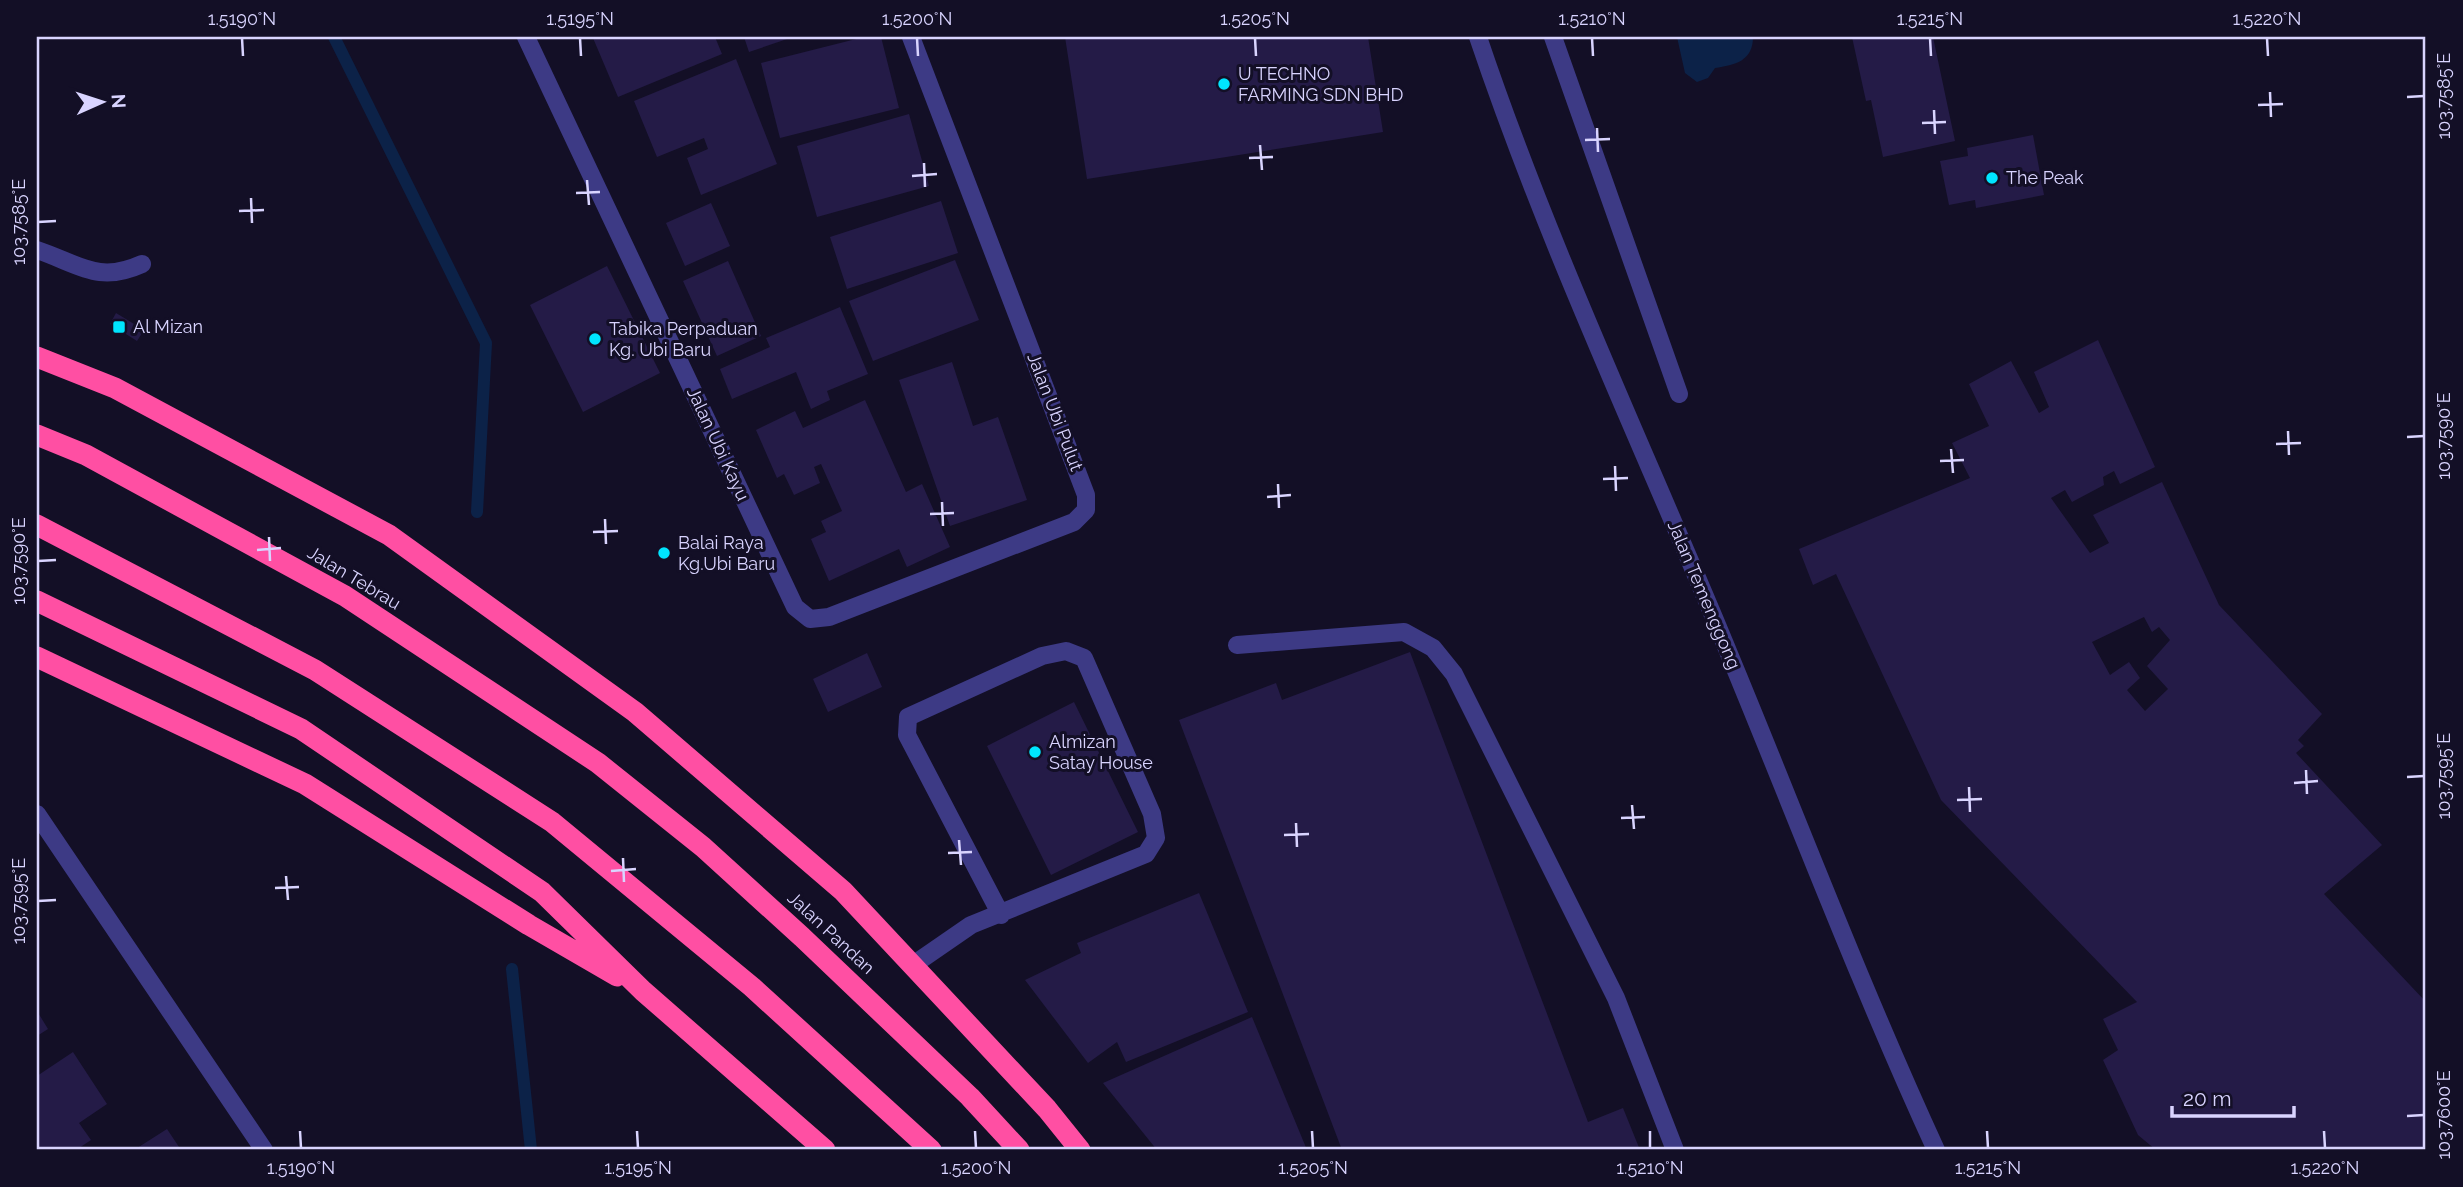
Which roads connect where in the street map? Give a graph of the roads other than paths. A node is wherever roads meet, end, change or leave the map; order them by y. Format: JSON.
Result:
{"nodes":[{"id":1,"x":526,"y":37,"type":"edge"},
{"id":2,"x":911,"y":37,"type":"edge"},
{"id":3,"x":1478,"y":37,"type":"edge"},
{"id":4,"x":1553,"y":37,"type":"edge"},
{"id":5,"x":37,"y":250,"type":"edge"},
{"id":6,"x":142,"y":264,"type":"dead end"},
{"id":7,"x":37,"y":357,"type":"edge"},
{"id":8,"x":1679,"y":394,"type":"dead end"},
{"id":9,"x":37,"y":435,"type":"edge"},
{"id":10,"x":37,"y":525,"type":"edge"},
{"id":11,"x":37,"y":601,"type":"edge"},
{"id":12,"x":810,"y":618,"type":"joint"},
{"id":13,"x":1237,"y":645,"type":"dead end"},
{"id":14,"x":37,"y":657,"type":"edge"},
{"id":15,"x":598,"y":764,"type":"joint"},
{"id":16,"x":37,"y":814,"type":"edge"},
{"id":17,"x":1001,"y":915,"type":"junction"},
{"id":18,"x":913,"y":965,"type":"junction"},
{"id":19,"x":643,"y":991,"type":"junction"},
{"id":20,"x":264,"y":1150,"type":"edge"},
{"id":21,"x":825,"y":1150,"type":"edge"},
{"id":22,"x":931,"y":1150,"type":"edge"},
{"id":23,"x":1019,"y":1150,"type":"edge"},
{"id":24,"x":1080,"y":1150,"type":"edge"},
{"id":25,"x":1675,"y":1150,"type":"edge"},
{"id":26,"x":1936,"y":1150,"type":"edge"}],
"edges":[{"from":1,"to":12,"type":"street","name":"Jalan Ubi Kayu"},
{"from":2,"to":12,"type":"street","name":"Jalan Ubi Pulut"},
{"from":3,"to":26,"type":"street","name":"Jalan Temenggong"},
{"from":4,"to":8,"type":"street"},
{"from":5,"to":6,"type":"street"},
{"from":7,"to":18,"type":"highway"},
{"from":9,"to":15,"type":"highway","name":"Jalan Tebrau"},
{"from":10,"to":22,"type":"highway"},
{"from":11,"to":19,"type":"highway"},
{"from":13,"to":25,"type":"street"},
{"from":14,"to":19,"type":"highway"},
{"from":15,"to":23,"type":"highway","name":"Jalan Pandan"},
{"from":16,"to":20,"type":"street"},
{"from":17,"to":17,"type":"street"},
{"from":17,"to":18,"type":"street"},
{"from":18,"to":24,"type":"highway"},
{"from":19,"to":21,"type":"highway"}]}
